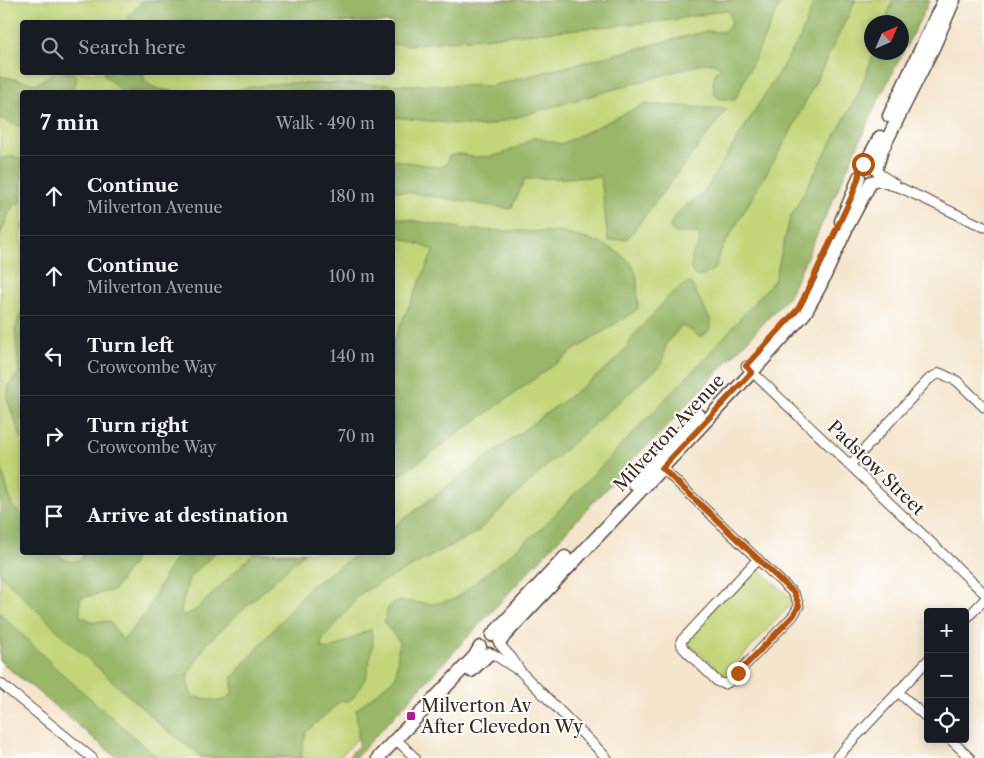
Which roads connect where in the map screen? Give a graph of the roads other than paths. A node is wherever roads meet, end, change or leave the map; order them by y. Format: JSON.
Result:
{"nodes":[{"id":1,"x":944,"y":0,"type":"edge"},
{"id":2,"x":954,"y":0,"type":"edge"},
{"id":3,"x":870,"y":174,"type":"junction"},
{"id":4,"x":984,"y":227,"type":"edge"},
{"id":5,"x":749,"y":369,"type":"junction"},
{"id":6,"x":984,"y":407,"type":"edge"},
{"id":7,"x":659,"y":464,"type":"junction"},
{"id":8,"x":850,"y":465,"type":"junction"},
{"id":9,"x":758,"y":559,"type":"junction"},
{"id":10,"x":984,"y":593,"type":"edge"},
{"id":11,"x":984,"y":600,"type":"edge"},
{"id":12,"x":969,"y":616,"type":"edge"},
{"id":13,"x":492,"y":646,"type":"junction"},
{"id":14,"x":924,"y":664,"type":"edge"},
{"id":15,"x":0,"y":683,"type":"edge"},
{"id":16,"x":898,"y":692,"type":"junction"},
{"id":17,"x":924,"y":715,"type":"edge"},
{"id":18,"x":399,"y":742,"type":"junction"},
{"id":19,"x":954,"y":743,"type":"edge"},
{"id":20,"x":92,"y":758,"type":"edge"},
{"id":21,"x":378,"y":758,"type":"edge"},
{"id":22,"x":388,"y":758,"type":"edge"},
{"id":23,"x":416,"y":758,"type":"edge"},
{"id":24,"x":607,"y":758,"type":"edge"},
{"id":25,"x":836,"y":758,"type":"edge"},
{"id":26,"x":970,"y":758,"type":"edge"}],
"edges":[{"from":1,"to":3,"type":"street","name":"Milverton Avenue"},
{"from":2,"to":3,"type":"street","name":"Milverton Avenue"},
{"from":3,"to":4,"type":"street"},
{"from":3,"to":5,"type":"street","name":"Milverton Avenue"},
{"from":5,"to":7,"type":"street","name":"Milverton Avenue"},
{"from":5,"to":8,"type":"street","name":"Padstow Street"},
{"from":6,"to":8,"type":"street"},
{"from":7,"to":9,"type":"street"},
{"from":7,"to":13,"type":"street","name":"Milverton Avenue"},
{"from":8,"to":10,"type":"street","name":"Padstow Street"},
{"from":9,"to":9,"type":"street"},
{"from":11,"to":12,"type":"street"},
{"from":13,"to":18,"type":"street","name":"Milverton Avenue"},
{"from":13,"to":24,"type":"street"},
{"from":14,"to":16,"type":"street"},
{"from":15,"to":20,"type":"street"},
{"from":16,"to":17,"type":"street"},
{"from":16,"to":25,"type":"street"},
{"from":18,"to":21,"type":"street","name":"Milverton Avenue"},
{"from":18,"to":22,"type":"street","name":"Milverton Avenue"},
{"from":18,"to":23,"type":"street"},
{"from":19,"to":26,"type":"street"}]}
